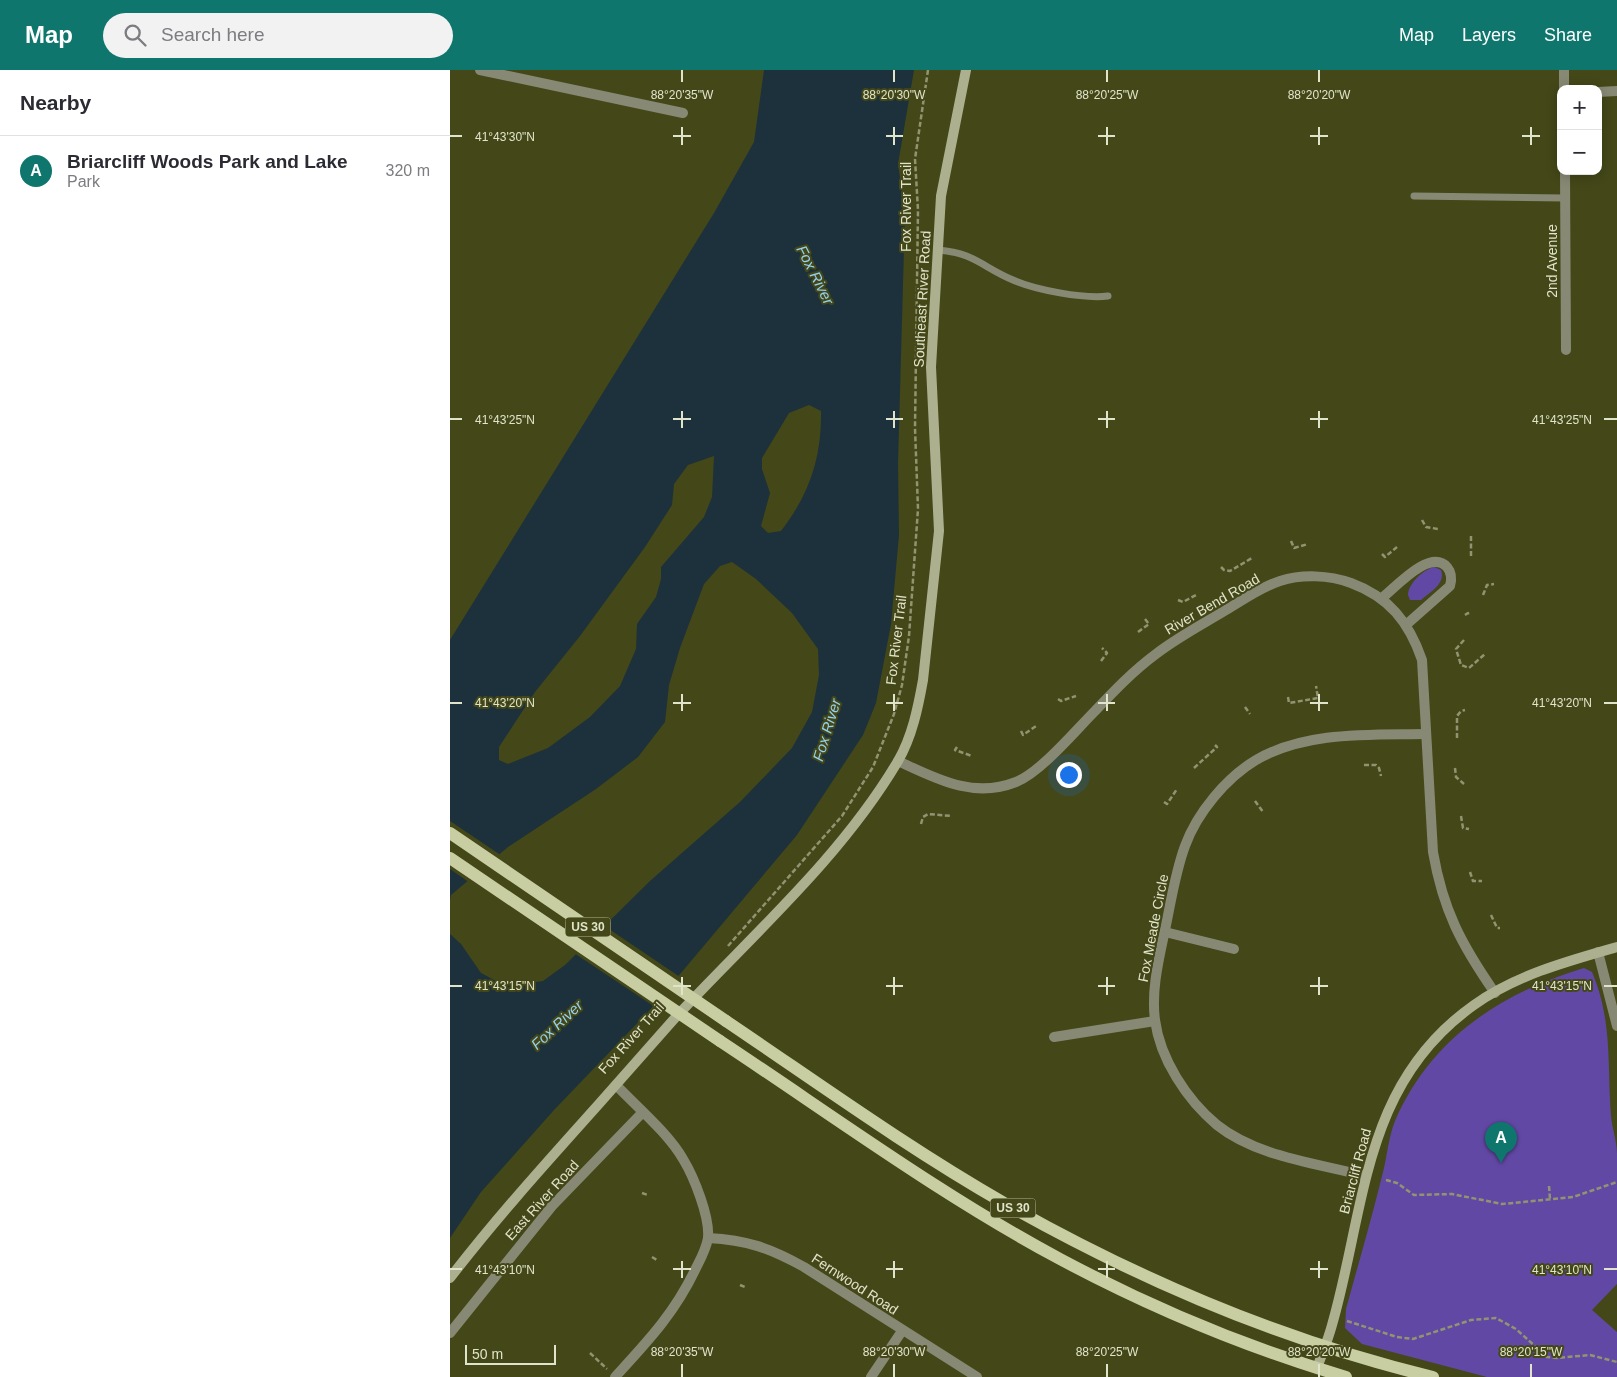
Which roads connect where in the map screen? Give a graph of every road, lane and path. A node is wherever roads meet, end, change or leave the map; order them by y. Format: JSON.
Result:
{"nodes":[{"id":1,"x":480,"y":70,"type":"edge"},
{"id":2,"x":928,"y":70,"type":"edge"},
{"id":3,"x":966,"y":70,"type":"edge"},
{"id":4,"x":1564,"y":70,"type":"edge"},
{"id":5,"x":1564,"y":85,"type":"edge"},
{"id":6,"x":1617,"y":91,"type":"edge"},
{"id":7,"x":1602,"y":92,"type":"edge"},
{"id":8,"x":684,"y":113,"type":"dead end"},
{"id":9,"x":1565,"y":175,"type":"edge"},
{"id":10,"x":1414,"y":196,"type":"dead end"},
{"id":11,"x":1565,"y":198,"type":"junction"},
{"id":12,"x":938,"y":250,"type":"junction"},
{"id":13,"x":1108,"y":296,"type":"dead end"},
{"id":14,"x":1566,"y":350,"type":"dead end"},
{"id":15,"x":1422,"y":520,"type":"dead end"},
{"id":16,"x":1438,"y":529,"type":"dead end"},
{"id":17,"x":1471,"y":536,"type":"dead end"},
{"id":18,"x":1291,"y":541,"type":"dead end"},
{"id":19,"x":1308,"y":544,"type":"dead end"},
{"id":20,"x":1396,"y":547,"type":"dead end"},
{"id":21,"x":1382,"y":554,"type":"dead end"},
{"id":22,"x":1471,"y":556,"type":"dead end"},
{"id":23,"x":1252,"y":558,"type":"dead end"},
{"id":24,"x":1221,"y":566,"type":"dead end"},
{"id":25,"x":1494,"y":584,"type":"dead end"},
{"id":26,"x":1196,"y":595,"type":"dead end"},
{"id":27,"x":1484,"y":596,"type":"dead end"},
{"id":28,"x":1382,"y":598,"type":"junction"},
{"id":29,"x":1178,"y":600,"type":"dead end"},
{"id":30,"x":1146,"y":618,"type":"dead end"},
{"id":31,"x":1407,"y":624,"type":"junction"},
{"id":32,"x":1138,"y":632,"type":"dead end"},
{"id":33,"x":1464,"y":640,"type":"dead end"},
{"id":34,"x":1102,"y":648,"type":"dead end"},
{"id":35,"x":1485,"y":654,"type":"dead end"},
{"id":36,"x":1101,"y":661,"type":"dead end"},
{"id":37,"x":1316,"y":686,"type":"dead end"},
{"id":38,"x":1076,"y":696,"type":"dead end"},
{"id":39,"x":1288,"y":697,"type":"dead end"},
{"id":40,"x":1058,"y":699,"type":"dead end"},
{"id":41,"x":1245,"y":707,"type":"dead end"},
{"id":42,"x":1464,"y":710,"type":"dead end"},
{"id":43,"x":1250,"y":714,"type":"dead end"},
{"id":44,"x":1036,"y":726,"type":"dead end"},
{"id":45,"x":1021,"y":731,"type":"dead end"},
{"id":46,"x":1426,"y":734,"type":"junction"},
{"id":47,"x":1458,"y":738,"type":"dead end"},
{"id":48,"x":1214,"y":745,"type":"dead end"},
{"id":49,"x":957,"y":747,"type":"dead end"},
{"id":50,"x":972,"y":756,"type":"dead end"},
{"id":51,"x":898,"y":761,"type":"junction"},
{"id":52,"x":1364,"y":765,"type":"dead end"},
{"id":53,"x":1194,"y":768,"type":"dead end"},
{"id":54,"x":1455,"y":768,"type":"dead end"},
{"id":55,"x":1381,"y":776,"type":"dead end"},
{"id":56,"x":1464,"y":784,"type":"dead end"},
{"id":57,"x":1177,"y":789,"type":"dead end"},
{"id":58,"x":1255,"y":801,"type":"dead end"},
{"id":59,"x":1164,"y":802,"type":"dead end"},
{"id":60,"x":1263,"y":812,"type":"dead end"},
{"id":61,"x":952,"y":816,"type":"dead end"},
{"id":62,"x":1461,"y":816,"type":"dead end"},
{"id":63,"x":921,"y":824,"type":"dead end"},
{"id":64,"x":1469,"y":829,"type":"dead end"},
{"id":65,"x":450,"y":833,"type":"edge"},
{"id":66,"x":450,"y":858,"type":"edge"},
{"id":67,"x":1470,"y":872,"type":"dead end"},
{"id":68,"x":1482,"y":881,"type":"dead end"},
{"id":69,"x":1491,"y":914,"type":"dead end"},
{"id":70,"x":1500,"y":928,"type":"dead end"},
{"id":71,"x":1165,"y":932,"type":"junction"},
{"id":72,"x":726,"y":947,"type":"dead end"},
{"id":73,"x":1617,"y":947,"type":"edge"},
{"id":74,"x":1234,"y":949,"type":"dead end"},
{"id":75,"x":1598,"y":952,"type":"junction"},
{"id":76,"x":1495,"y":993,"type":"junction"},
{"id":77,"x":1155,"y":1021,"type":"junction"},
{"id":78,"x":1617,"y":1026,"type":"edge"},
{"id":79,"x":1054,"y":1037,"type":"dead end"},
{"id":80,"x":616,"y":1085,"type":"junction"},
{"id":81,"x":642,"y":1113,"type":"junction"},
{"id":82,"x":1365,"y":1176,"type":"junction"},
{"id":83,"x":1386,"y":1180,"type":"dead end"},
{"id":84,"x":1617,"y":1182,"type":"edge"},
{"id":85,"x":1550,"y":1186,"type":"dead end"},
{"id":86,"x":642,"y":1193,"type":"dead end"},
{"id":87,"x":648,"y":1195,"type":"dead end"},
{"id":88,"x":1550,"y":1199,"type":"junction"},
{"id":89,"x":708,"y":1238,"type":"junction"},
{"id":90,"x":652,"y":1257,"type":"dead end"},
{"id":91,"x":657,"y":1260,"type":"dead end"},
{"id":92,"x":450,"y":1278,"type":"edge"},
{"id":93,"x":740,"y":1285,"type":"dead end"},
{"id":94,"x":745,"y":1287,"type":"dead end"},
{"id":95,"x":1348,"y":1321,"type":"dead end"},
{"id":96,"x":902,"y":1331,"type":"junction"},
{"id":97,"x":450,"y":1333,"type":"edge"},
{"id":98,"x":1324,"y":1346,"type":"junction"},
{"id":99,"x":590,"y":1354,"type":"dead end"},
{"id":100,"x":1617,"y":1362,"type":"edge"},
{"id":101,"x":1316,"y":1373,"type":"edge"},
{"id":102,"x":615,"y":1377,"type":"edge"},
{"id":103,"x":871,"y":1377,"type":"edge"},
{"id":104,"x":977,"y":1377,"type":"edge"},
{"id":105,"x":1346,"y":1377,"type":"edge"},
{"id":106,"x":1433,"y":1377,"type":"edge"}],
"edges":[{"from":1,"to":8,"type":"street"},
{"from":2,"to":72,"type":"path","name":"Fox River Trail"},
{"from":3,"to":12,"type":"street","name":"Southeast River Road"},
{"from":4,"to":5,"type":"street"},
{"from":6,"to":7,"type":"street"},
{"from":9,"to":11,"type":"street","name":"2nd Avenue"},
{"from":10,"to":11,"type":"lane"},
{"from":11,"to":14,"type":"street","name":"2nd Avenue"},
{"from":12,"to":13,"type":"lane"},
{"from":12,"to":51,"type":"street","name":"Southeast River Road"},
{"from":15,"to":16,"type":"path"},
{"from":17,"to":22,"type":"path"},
{"from":18,"to":19,"type":"path"},
{"from":20,"to":21,"type":"path"},
{"from":23,"to":24,"type":"path"},
{"from":25,"to":27,"type":"path"},
{"from":26,"to":29,"type":"path"},
{"from":28,"to":31,"type":"street","name":"River Bend Road"},
{"from":28,"to":31,"type":"street"},
{"from":28,"to":51,"type":"street","name":"River Bend Road"},
{"from":30,"to":32,"type":"path"},
{"from":31,"to":46,"type":"street","name":"River Bend Road"},
{"from":33,"to":35,"type":"path"},
{"from":34,"to":36,"type":"path"},
{"from":37,"to":39,"type":"path"},
{"from":38,"to":40,"type":"path"},
{"from":41,"to":43,"type":"path"},
{"from":42,"to":47,"type":"path"},
{"from":44,"to":45,"type":"path"},
{"from":46,"to":71,"type":"street","name":"Fox Meade Circle"},
{"from":46,"to":76,"type":"street","name":"River Bend Road"},
{"from":48,"to":53,"type":"path"},
{"from":49,"to":50,"type":"path"},
{"from":51,"to":80,"type":"street","name":"Southeast River Road"},
{"from":52,"to":55,"type":"path"},
{"from":54,"to":56,"type":"path"},
{"from":57,"to":59,"type":"path"},
{"from":58,"to":60,"type":"path"},
{"from":61,"to":63,"type":"path"},
{"from":62,"to":64,"type":"path"},
{"from":65,"to":98,"type":"main road","number":"US 30","bridge":true},
{"from":66,"to":101,"type":"main road","number":"US 30","bridge":true},
{"from":67,"to":68,"type":"path"},
{"from":69,"to":70,"type":"path"},
{"from":71,"to":74,"type":"street"},
{"from":71,"to":77,"type":"street","name":"Fox Meade Circle"},
{"from":73,"to":75,"type":"street","name":"Briarcliff Road"},
{"from":75,"to":76,"type":"street","name":"Briarcliff Road"},
{"from":75,"to":78,"type":"street"},
{"from":76,"to":82,"type":"street","name":"Briarcliff Road"},
{"from":77,"to":79,"type":"street"},
{"from":77,"to":82,"type":"street","name":"Fox Meade Circle"},
{"from":80,"to":81,"type":"street"},
{"from":80,"to":92,"type":"street","name":"Southeast River Road"},
{"from":81,"to":89,"type":"street"},
{"from":81,"to":97,"type":"street","name":"East River Road"},
{"from":82,"to":98,"type":"street","name":"Briarcliff Road"},
{"from":83,"to":88,"type":"path"},
{"from":84,"to":88,"type":"path"},
{"from":85,"to":88,"type":"path"},
{"from":86,"to":87,"type":"path"},
{"from":89,"to":96,"type":"street","name":"Fernwood Road"},
{"from":89,"to":102,"type":"street"},
{"from":90,"to":91,"type":"path"},
{"from":93,"to":94,"type":"path"},
{"from":95,"to":100,"type":"path"},
{"from":96,"to":103,"type":"street"},
{"from":96,"to":104,"type":"street","name":"Fernwood Road"},
{"from":98,"to":101,"type":"street","name":"Briarcliff Road"},
{"from":98,"to":106,"type":"main road","number":"US 30"},
{"from":99,"to":102,"type":"path"},
{"from":101,"to":105,"type":"main road","number":"US 30"}]}
